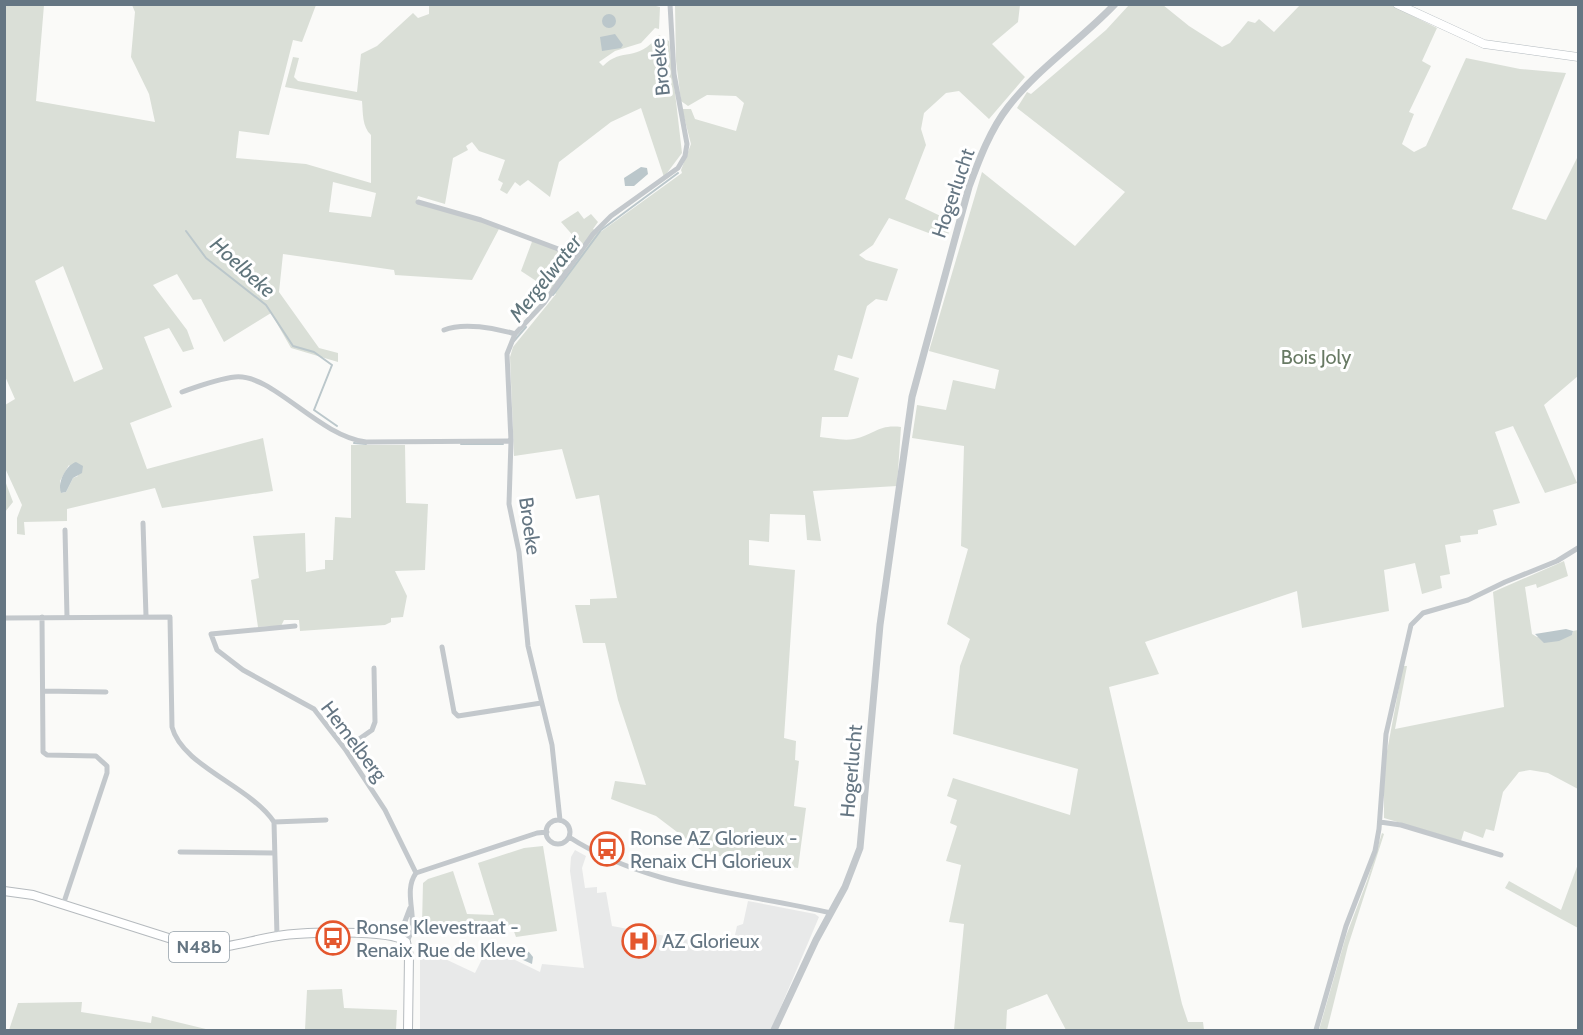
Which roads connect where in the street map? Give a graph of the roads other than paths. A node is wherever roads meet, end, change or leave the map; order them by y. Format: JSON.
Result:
{"nodes":[{"id":1,"x":670,"y":4,"type":"edge"},
{"id":2,"x":1115,"y":4,"type":"edge"},
{"id":3,"x":1397,"y":4,"type":"edge"},
{"id":4,"x":1578,"y":57,"type":"edge"},
{"id":5,"x":418,"y":202,"type":"dead end"},
{"id":6,"x":577,"y":256,"type":"junction"},
{"id":7,"x":444,"y":330,"type":"dead end"},
{"id":8,"x":515,"y":334,"type":"junction"},
{"id":9,"x":182,"y":392,"type":"dead end"},
{"id":10,"x":511,"y":441,"type":"junction"},
{"id":11,"x":143,"y":523,"type":"dead end"},
{"id":12,"x":65,"y":530,"type":"dead end"},
{"id":13,"x":1578,"y":548,"type":"edge"},
{"id":14,"x":146,"y":616,"type":"junction"},
{"id":15,"x":42,"y":617,"type":"junction"},
{"id":16,"x":4,"y":618,"type":"edge"},
{"id":17,"x":67,"y":618,"type":"junction"},
{"id":18,"x":295,"y":626,"type":"dead end"},
{"id":19,"x":442,"y":647,"type":"dead end"},
{"id":20,"x":374,"y":668,"type":"dead end"},
{"id":21,"x":43,"y":691,"type":"junction"},
{"id":22,"x":106,"y":692,"type":"dead end"},
{"id":23,"x":541,"y":703,"type":"junction"},
{"id":24,"x":345,"y":749,"type":"junction"},
{"id":25,"x":326,"y":820,"type":"dead end"},
{"id":26,"x":560,"y":820,"type":"junction"},
{"id":27,"x":274,"y":822,"type":"junction"},
{"id":28,"x":1380,"y":822,"type":"junction"},
{"id":29,"x":547,"y":832,"type":"junction"},
{"id":30,"x":569,"y":837,"type":"junction"},
{"id":31,"x":180,"y":852,"type":"dead end"},
{"id":32,"x":274,"y":853,"type":"junction"},
{"id":33,"x":1501,"y":855,"type":"dead end"},
{"id":34,"x":419,"y":872,"type":"junction"},
{"id":35,"x":4,"y":891,"type":"edge"},
{"id":36,"x":63,"y":905,"type":"junction"},
{"id":37,"x":410,"y":907,"type":"junction"},
{"id":38,"x":831,"y":913,"type":"junction"},
{"id":39,"x":277,"y":936,"type":"junction"},
{"id":40,"x":402,"y":940,"type":"junction"},
{"id":41,"x":408,"y":1030,"type":"edge"},
{"id":42,"x":774,"y":1030,"type":"edge"},
{"id":43,"x":1316,"y":1030,"type":"edge"}],
"edges":[{"from":1,"to":6,"type":"street","name":"Broeke"},
{"from":2,"to":38,"type":"street","name":"Hogerlucht"},
{"from":3,"to":4,"type":"main road"},
{"from":5,"to":6,"type":"street"},
{"from":6,"to":8,"type":"street","name":"Broeke"},
{"from":7,"to":8,"type":"street"},
{"from":8,"to":10,"type":"street","name":"Broeke"},
{"from":9,"to":10,"type":"street"},
{"from":10,"to":23,"type":"street","name":"Broeke"},
{"from":11,"to":14,"type":"street"},
{"from":12,"to":17,"type":"street"},
{"from":13,"to":28,"type":"street"},
{"from":14,"to":17,"type":"street"},
{"from":14,"to":27,"type":"street"},
{"from":15,"to":16,"type":"street"},
{"from":15,"to":17,"type":"street"},
{"from":15,"to":21,"type":"street"},
{"from":18,"to":24,"type":"street","name":"Hemelberg"},
{"from":19,"to":23,"type":"street"},
{"from":20,"to":24,"type":"street"},
{"from":21,"to":22,"type":"street"},
{"from":21,"to":36,"type":"street"},
{"from":23,"to":26,"type":"street","name":"Broeke"},
{"from":24,"to":34,"type":"street","name":"Hemelberg"},
{"from":25,"to":27,"type":"street"},
{"from":26,"to":29,"type":"street"},
{"from":26,"to":30,"type":"street","name":"Broeke"},
{"from":27,"to":32,"type":"street"},
{"from":28,"to":33,"type":"street"},
{"from":28,"to":43,"type":"street"},
{"from":29,"to":30,"type":"street"},
{"from":29,"to":34,"type":"street"},
{"from":30,"to":38,"type":"street"},
{"from":31,"to":32,"type":"street"},
{"from":32,"to":39,"type":"street"},
{"from":34,"to":37,"type":"street"},
{"from":35,"to":36,"type":"main road","number":"N48b"},
{"from":36,"to":39,"type":"main road","number":"N48b"},
{"from":37,"to":40,"type":"street"},
{"from":37,"to":40,"type":"street"},
{"from":38,"to":42,"type":"street","name":"Hogerlucht"},
{"from":39,"to":40,"type":"main road","number":"N48b"},
{"from":40,"to":41,"type":"main road"}]}
